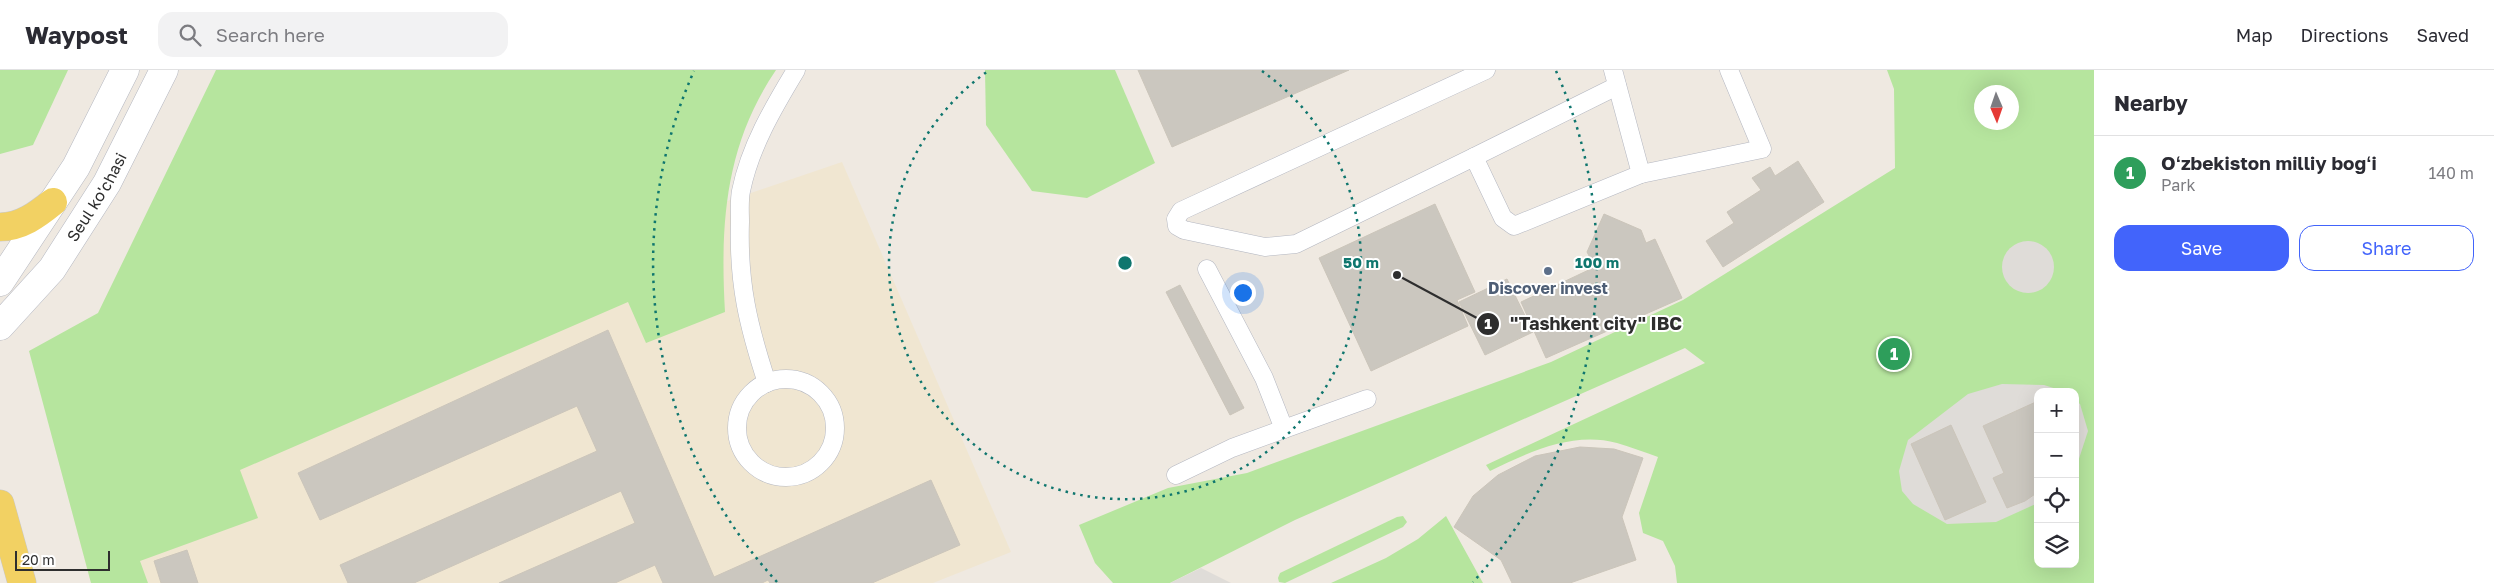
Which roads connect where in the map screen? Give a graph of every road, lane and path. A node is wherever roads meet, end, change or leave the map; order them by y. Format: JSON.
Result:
{"nodes":[{"id":1,"x":125,"y":70,"type":"edge"},
{"id":2,"x":164,"y":70,"type":"edge"},
{"id":3,"x":796,"y":70,"type":"edge"},
{"id":4,"x":1486,"y":70,"type":"edge"},
{"id":5,"x":1729,"y":70,"type":"edge"},
{"id":6,"x":1615,"y":78,"type":"edge"},
{"id":7,"x":1474,"y":157,"type":"junction"},
{"id":8,"x":1641,"y":174,"type":"junction"},
{"id":9,"x":53,"y":202,"type":"junction"},
{"id":10,"x":0,"y":227,"type":"edge"},
{"id":11,"x":1207,"y":269,"type":"dead end"},
{"id":12,"x":0,"y":282,"type":"edge"},
{"id":13,"x":4,"y":319,"type":"edge"},
{"id":14,"x":768,"y":383,"type":"junction"},
{"id":15,"x":1367,"y":398,"type":"dead end"},
{"id":16,"x":1284,"y":429,"type":"junction"},
{"id":17,"x":1176,"y":475,"type":"dead end"},
{"id":18,"x":0,"y":504,"type":"edge"},
{"id":19,"x":22,"y":583,"type":"edge"}],
"edges":[{"from":1,"to":9,"type":"main road","name":"Seul ko'chasi"},
{"from":2,"to":13,"type":"main road","name":"Seul ko'chasi"},
{"from":3,"to":14,"type":"lane"},
{"from":4,"to":7,"type":"lane"},
{"from":5,"to":8,"type":"lane"},
{"from":6,"to":7,"type":"lane"},
{"from":6,"to":8,"type":"lane"},
{"from":7,"to":8,"type":"lane"},
{"from":9,"to":10,"type":"main road"},
{"from":9,"to":12,"type":"main road","name":"Seul ko'chasi"},
{"from":11,"to":16,"type":"lane"},
{"from":14,"to":14,"type":"lane"},
{"from":15,"to":16,"type":"lane"},
{"from":16,"to":17,"type":"lane"},
{"from":18,"to":19,"type":"main road"}]}
